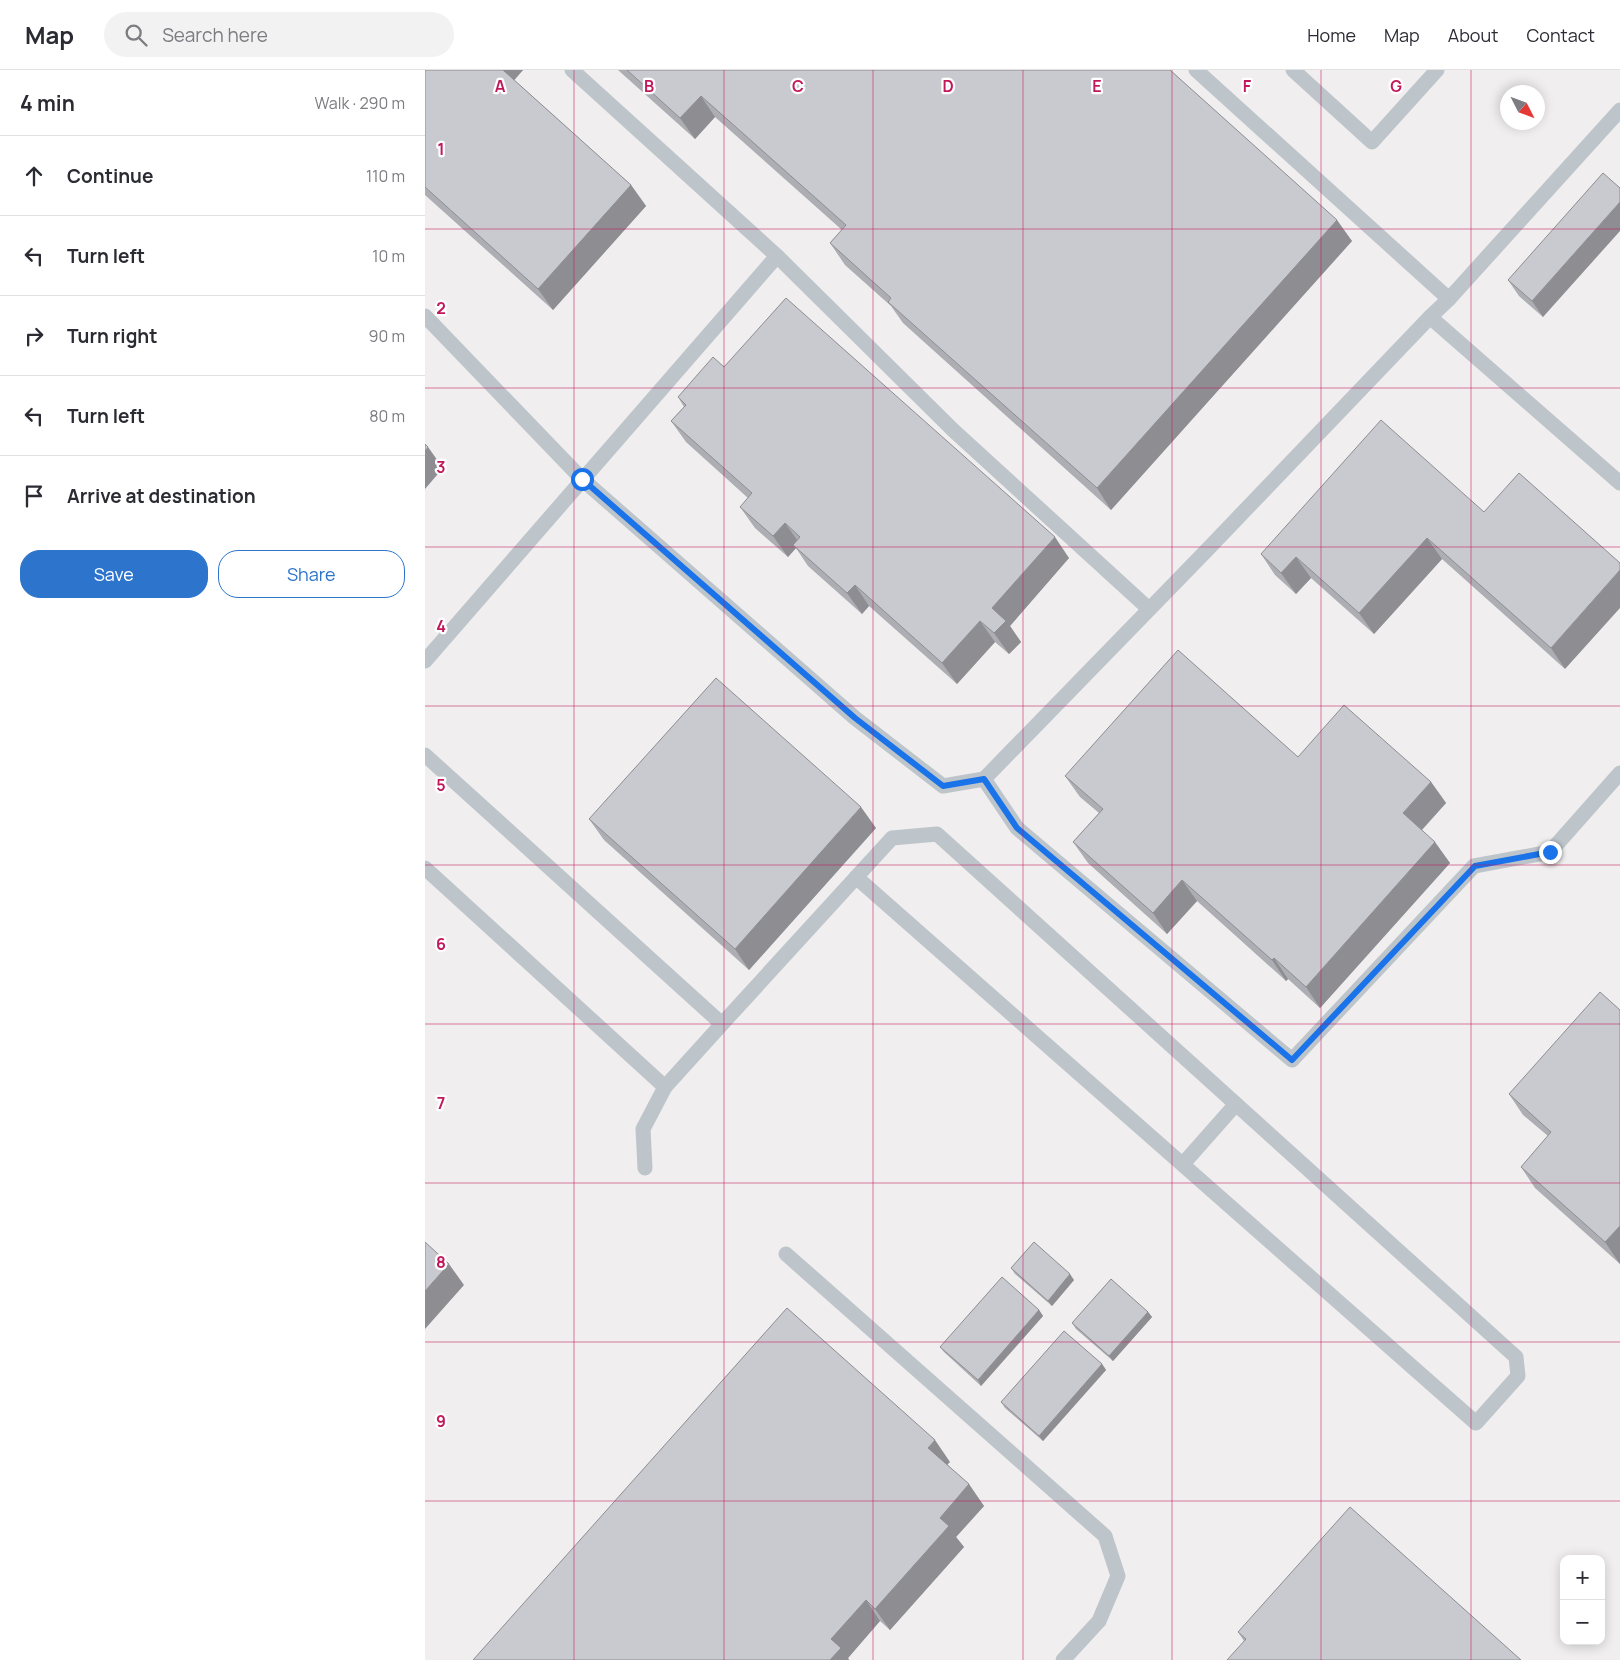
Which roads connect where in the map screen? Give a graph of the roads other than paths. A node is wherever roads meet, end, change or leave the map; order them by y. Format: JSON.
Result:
{"nodes":[{"id":1,"x":572,"y":70,"type":"edge"},
{"id":2,"x":1196,"y":70,"type":"edge"},
{"id":3,"x":1293,"y":70,"type":"edge"},
{"id":4,"x":1437,"y":70,"type":"edge"},
{"id":5,"x":1620,"y":110,"type":"edge"},
{"id":6,"x":777,"y":256,"type":"junction"},
{"id":7,"x":1449,"y":299,"type":"junction"},
{"id":8,"x":425,"y":316,"type":"edge"},
{"id":9,"x":1430,"y":317,"type":"junction"},
{"id":10,"x":582,"y":479,"type":"junction"},
{"id":11,"x":1620,"y":483,"type":"edge"},
{"id":12,"x":1149,"y":609,"type":"junction"},
{"id":13,"x":425,"y":661,"type":"edge"},
{"id":14,"x":425,"y":755,"type":"edge"},
{"id":15,"x":1620,"y":773,"type":"edge"},
{"id":16,"x":984,"y":779,"type":"junction"},
{"id":17,"x":425,"y":868,"type":"edge"},
{"id":18,"x":856,"y":877,"type":"junction"},
{"id":19,"x":722,"y":1024,"type":"junction"},
{"id":20,"x":665,"y":1087,"type":"junction"},
{"id":21,"x":1236,"y":1104,"type":"junction"},
{"id":22,"x":1183,"y":1164,"type":"junction"},
{"id":23,"x":645,"y":1168,"type":"dead end"},
{"id":24,"x":786,"y":1254,"type":"dead end"},
{"id":25,"x":1063,"y":1660,"type":"edge"}],
"edges":[{"from":1,"to":6,"type":"lane"},
{"from":2,"to":7,"type":"lane"},
{"from":3,"to":4,"type":"lane"},
{"from":5,"to":7,"type":"lane"},
{"from":6,"to":10,"type":"lane"},
{"from":6,"to":12,"type":"lane"},
{"from":7,"to":9,"type":"lane"},
{"from":8,"to":10,"type":"lane"},
{"from":9,"to":11,"type":"lane"},
{"from":9,"to":12,"type":"lane"},
{"from":10,"to":13,"type":"lane"},
{"from":10,"to":16,"type":"lane"},
{"from":12,"to":16,"type":"lane"},
{"from":14,"to":19,"type":"lane"},
{"from":15,"to":16,"type":"lane"},
{"from":17,"to":20,"type":"lane"},
{"from":18,"to":19,"type":"lane"},
{"from":18,"to":21,"type":"lane"},
{"from":18,"to":22,"type":"lane"},
{"from":19,"to":20,"type":"lane"},
{"from":20,"to":23,"type":"lane"},
{"from":21,"to":22,"type":"lane"},
{"from":21,"to":22,"type":"lane"},
{"from":24,"to":25,"type":"lane"}]}
